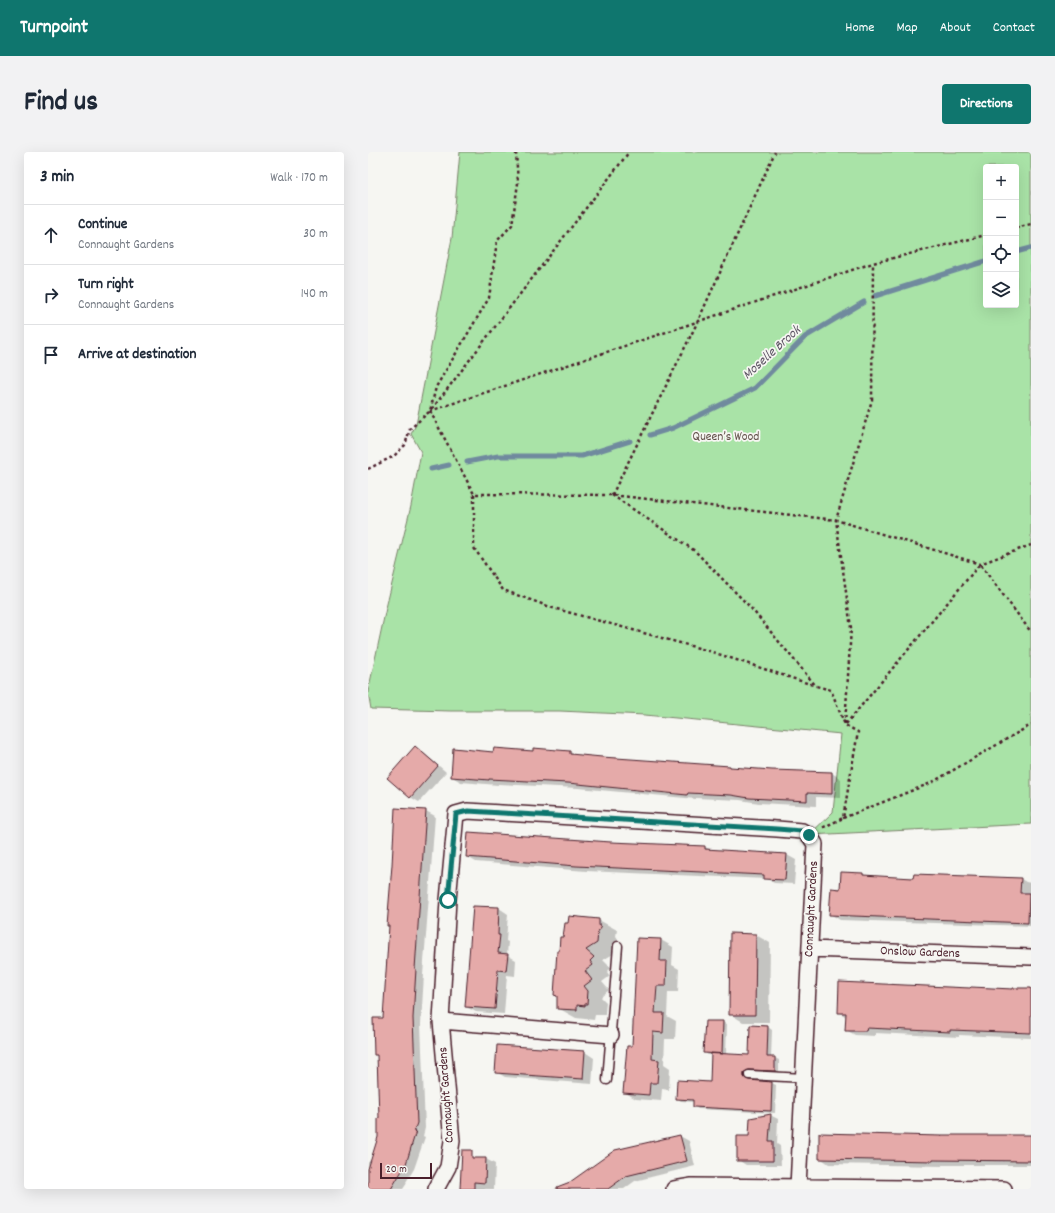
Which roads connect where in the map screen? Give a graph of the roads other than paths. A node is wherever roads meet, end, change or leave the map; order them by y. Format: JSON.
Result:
{"nodes":[{"id":1,"x":618,"y":946,"type":"dead end"},
{"id":2,"x":810,"y":949,"type":"junction"},
{"id":3,"x":1031,"y":957,"type":"edge"},
{"id":4,"x":441,"y":1021,"type":"junction"},
{"id":5,"x":611,"y":1035,"type":"junction"},
{"id":6,"x":749,"y":1075,"type":"dead end"},
{"id":7,"x":804,"y":1078,"type":"junction"},
{"id":8,"x":608,"y":1080,"type":"dead end"},
{"id":9,"x":798,"y":1187,"type":"junction"},
{"id":10,"x":436,"y":1189,"type":"edge"},
{"id":11,"x":674,"y":1189,"type":"edge"},
{"id":12,"x":1004,"y":1189,"type":"edge"}],
"edges":[{"from":1,"to":5,"type":"lane"},
{"from":2,"to":3,"type":"street","name":"Onslow Gardens"},
{"from":2,"to":4,"type":"street","name":"Connaught Gardens"},
{"from":2,"to":7,"type":"street","name":"Connaught Gardens"},
{"from":4,"to":5,"type":"street"},
{"from":4,"to":10,"type":"street","name":"Connaught Gardens"},
{"from":5,"to":8,"type":"lane"},
{"from":6,"to":7,"type":"lane"},
{"from":7,"to":9,"type":"street","name":"Connaught Gardens"},
{"from":9,"to":11,"type":"street"},
{"from":9,"to":12,"type":"street"}]}
